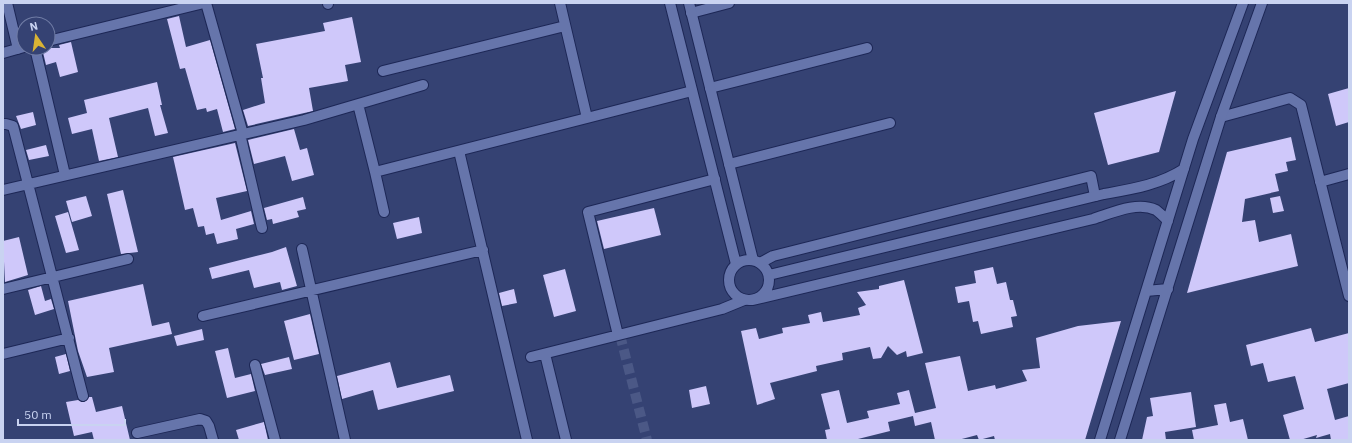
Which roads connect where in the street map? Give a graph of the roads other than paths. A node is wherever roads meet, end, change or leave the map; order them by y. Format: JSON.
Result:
{"nodes":[{"id":1,"x":7,"y":3,"type":"edge"},
{"id":2,"x":205,"y":3,"type":"edge"},
{"id":3,"x":560,"y":3,"type":"edge"},
{"id":4,"x":670,"y":3,"type":"edge"},
{"id":5,"x":729,"y":3,"type":"edge"},
{"id":6,"x":1244,"y":3,"type":"edge"},
{"id":7,"x":1262,"y":3,"type":"edge"},
{"id":8,"x":690,"y":8,"type":"edge"},
{"id":9,"x":565,"y":26,"type":"junction"},
{"id":10,"x":16,"y":32,"type":"edge"},
{"id":11,"x":56,"y":39,"type":"edge"},
{"id":12,"x":867,"y":48,"type":"dead end"},
{"id":13,"x":16,"y":49,"type":"edge"},
{"id":14,"x":3,"y":53,"type":"edge"},
{"id":15,"x":37,"y":56,"type":"edge"},
{"id":16,"x":383,"y":72,"type":"dead end"},
{"id":17,"x":423,"y":85,"type":"dead end"},
{"id":18,"x":710,"y":88,"type":"junction"},
{"id":19,"x":692,"y":91,"type":"junction"},
{"id":20,"x":359,"y":108,"type":"dead end"},
{"id":21,"x":1221,"y":117,"type":"junction"},
{"id":22,"x":587,"y":118,"type":"junction"},
{"id":23,"x":890,"y":122,"type":"dead end"},
{"id":24,"x":3,"y":124,"type":"edge"},
{"id":25,"x":242,"y":134,"type":"junction"},
{"id":26,"x":459,"y":151,"type":"junction"},
{"id":27,"x":729,"y":164,"type":"junction"},
{"id":28,"x":1184,"y":169,"type":"junction"},
{"id":29,"x":375,"y":172,"type":"junction"},
{"id":30,"x":1349,"y":174,"type":"edge"},
{"id":31,"x":65,"y":175,"type":"junction"},
{"id":32,"x":715,"y":180,"type":"junction"},
{"id":33,"x":1320,"y":182,"type":"junction"},
{"id":34,"x":27,"y":184,"type":"junction"},
{"id":35,"x":3,"y":190,"type":"edge"},
{"id":36,"x":1095,"y":196,"type":"junction"},
{"id":37,"x":384,"y":212,"type":"dead end"},
{"id":38,"x":1168,"y":220,"type":"junction"},
{"id":39,"x":262,"y":228,"type":"dead end"},
{"id":40,"x":302,"y":249,"type":"dead end"},
{"id":41,"x":483,"y":250,"type":"junction"},
{"id":42,"x":128,"y":259,"type":"dead end"},
{"id":43,"x":757,"y":262,"type":"junction"},
{"id":44,"x":1345,"y":263,"type":"edge"},
{"id":45,"x":736,"y":264,"type":"junction"},
{"id":46,"x":769,"y":275,"type":"junction"},
{"id":47,"x":52,"y":277,"type":"junction"},
{"id":48,"x":3,"y":289,"type":"edge"},
{"id":49,"x":1168,"y":289,"type":"junction"},
{"id":50,"x":312,"y":290,"type":"junction"},
{"id":51,"x":1146,"y":291,"type":"junction"},
{"id":52,"x":1349,"y":296,"type":"edge"},
{"id":53,"x":748,"y":300,"type":"junction"},
{"id":54,"x":203,"y":316,"type":"dead end"},
{"id":55,"x":618,"y":335,"type":"junction"},
{"id":56,"x":69,"y":338,"type":"junction"},
{"id":57,"x":3,"y":354,"type":"edge"},
{"id":58,"x":544,"y":354,"type":"junction"},
{"id":59,"x":531,"y":357,"type":"dead end"},
{"id":60,"x":255,"y":365,"type":"dead end"},
{"id":61,"x":83,"y":396,"type":"dead end"},
{"id":62,"x":137,"y":433,"type":"dead end"},
{"id":63,"x":213,"y":440,"type":"edge"},
{"id":64,"x":275,"y":440,"type":"edge"},
{"id":65,"x":345,"y":440,"type":"edge"},
{"id":66,"x":527,"y":440,"type":"edge"},
{"id":67,"x":566,"y":440,"type":"edge"},
{"id":68,"x":1100,"y":440,"type":"edge"},
{"id":69,"x":1120,"y":440,"type":"edge"}],
"edges":[{"from":1,"to":10,"type":"street"},
{"from":2,"to":11,"type":"street"},
{"from":2,"to":25,"type":"street"},
{"from":3,"to":9,"type":"street"},
{"from":4,"to":19,"type":"street"},
{"from":5,"to":8,"type":"street"},
{"from":6,"to":28,"type":"street"},
{"from":7,"to":21,"type":"street"},
{"from":8,"to":18,"type":"street"},
{"from":9,"to":16,"type":"street"},
{"from":9,"to":22,"type":"street"},
{"from":12,"to":18,"type":"street"},
{"from":13,"to":14,"type":"street"},
{"from":15,"to":31,"type":"street"},
{"from":17,"to":25,"type":"street"},
{"from":18,"to":27,"type":"street"},
{"from":19,"to":22,"type":"street"},
{"from":19,"to":32,"type":"street"},
{"from":20,"to":29,"type":"street"},
{"from":21,"to":33,"type":"street"},
{"from":21,"to":49,"type":"street"},
{"from":22,"to":26,"type":"street"},
{"from":23,"to":27,"type":"street"},
{"from":24,"to":34,"type":"street"},
{"from":25,"to":31,"type":"street"},
{"from":25,"to":39,"type":"street"},
{"from":26,"to":29,"type":"street"},
{"from":26,"to":41,"type":"street"},
{"from":27,"to":43,"type":"street"},
{"from":28,"to":36,"type":"street"},
{"from":28,"to":38,"type":"street"},
{"from":29,"to":37,"type":"street"},
{"from":30,"to":33,"type":"street"},
{"from":31,"to":34,"type":"street"},
{"from":32,"to":45,"type":"street"},
{"from":32,"to":55,"type":"street"},
{"from":33,"to":44,"type":"street"},
{"from":34,"to":35,"type":"street"},
{"from":34,"to":47,"type":"street"},
{"from":36,"to":43,"type":"street"},
{"from":36,"to":46,"type":"street"},
{"from":38,"to":51,"type":"street"},
{"from":38,"to":53,"type":"street"},
{"from":40,"to":50,"type":"street"},
{"from":41,"to":50,"type":"street"},
{"from":41,"to":66,"type":"street"},
{"from":42,"to":47,"type":"street"},
{"from":43,"to":45,"type":"street"},
{"from":43,"to":46,"type":"street"},
{"from":44,"to":52,"type":"street"},
{"from":45,"to":53,"type":"street"},
{"from":46,"to":53,"type":"street"},
{"from":47,"to":48,"type":"street"},
{"from":47,"to":56,"type":"street"},
{"from":49,"to":51,"type":"street"},
{"from":49,"to":69,"type":"street"},
{"from":50,"to":54,"type":"street"},
{"from":50,"to":65,"type":"street"},
{"from":51,"to":68,"type":"street"},
{"from":53,"to":55,"type":"street"},
{"from":55,"to":58,"type":"street"},
{"from":56,"to":57,"type":"street"},
{"from":56,"to":61,"type":"street"},
{"from":58,"to":59,"type":"street"},
{"from":58,"to":67,"type":"street"},
{"from":60,"to":64,"type":"street"},
{"from":62,"to":63,"type":"street"}]}
